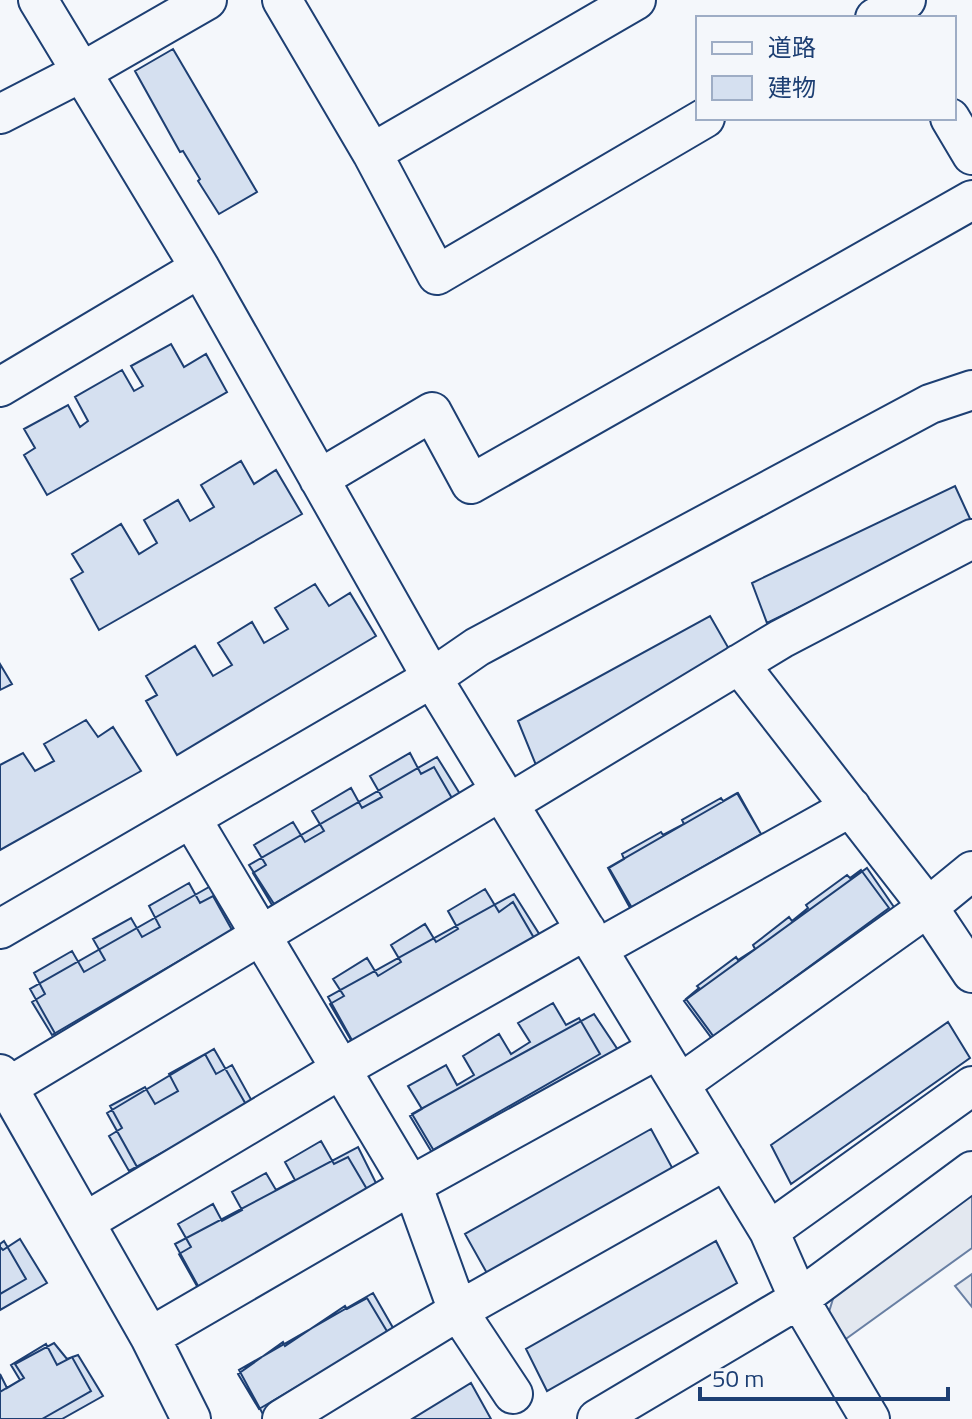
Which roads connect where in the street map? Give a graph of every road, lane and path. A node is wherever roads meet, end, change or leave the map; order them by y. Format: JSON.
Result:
{"nodes":[{"id":1,"x":38,"y":0,"type":"edge"},
{"id":2,"x":207,"y":0,"type":"edge"},
{"id":3,"x":282,"y":0,"type":"edge"},
{"id":4,"x":636,"y":0,"type":"edge"},
{"id":5,"x":80,"y":73,"type":"junction"},
{"id":6,"x":0,"y":114,"type":"edge"},
{"id":7,"x":702,"y":120,"type":"edge"},
{"id":8,"x":951,"y":120,"type":"edge"},
{"id":9,"x":372,"y":153,"type":"junction"},
{"id":10,"x":972,"y":155,"type":"edge"},
{"id":11,"x":972,"y":200,"type":"edge"},
{"id":12,"x":200,"y":268,"type":"junction"},
{"id":13,"x":0,"y":387,"type":"edge"},
{"id":14,"x":972,"y":390,"type":"edge"},
{"id":15,"x":319,"y":479,"type":"junction"},
{"id":16,"x":972,"y":539,"type":"edge"},
{"id":17,"x":739,"y":664,"type":"junction"},
{"id":18,"x":432,"y":678,"type":"junction"},
{"id":19,"x":505,"y":797,"type":"junction"},
{"id":20,"x":851,"y":807,"type":"junction"},
{"id":21,"x":191,"y":818,"type":"junction"},
{"id":22,"x":972,"y":871,"type":"edge"},
{"id":23,"x":928,"y":907,"type":"junction"},
{"id":24,"x":0,"y":929,"type":"edge"},
{"id":25,"x":260,"y":934,"type":"junction"},
{"id":26,"x":591,"y":940,"type":"junction"},
{"id":27,"x":972,"y":973,"type":"edge"},
{"id":28,"x":658,"y":1049,"type":"junction"},
{"id":29,"x":341,"y":1069,"type":"junction"},
{"id":30,"x":4,"y":1080,"type":"edge"},
{"id":31,"x":680,"y":1084,"type":"junction"},
{"id":32,"x":972,"y":1086,"type":"edge"},
{"id":33,"x":726,"y":1160,"type":"junction"},
{"id":34,"x":972,"y":1171,"type":"edge"},
{"id":35,"x":410,"y":1186,"type":"junction"},
{"id":36,"x":85,"y":1222,"type":"junction"},
{"id":37,"x":769,"y":1231,"type":"junction"},
{"id":38,"x":799,"y":1299,"type":"junction"},
{"id":39,"x":458,"y":1311,"type":"junction"},
{"id":40,"x":150,"y":1337,"type":"junction"},
{"id":41,"x":513,"y":1394,"type":"dead end"},
{"id":42,"x":191,"y":1419,"type":"edge"},
{"id":43,"x":282,"y":1419,"type":"edge"},
{"id":44,"x":597,"y":1419,"type":"edge"},
{"id":45,"x":870,"y":1419,"type":"edge"}],
"edges":[{"from":1,"to":5,"type":"street"},
{"from":2,"to":5,"type":"street"},
{"from":3,"to":9,"type":"street"},
{"from":4,"to":9,"type":"street"},
{"from":5,"to":6,"type":"street"},
{"from":5,"to":12,"type":"street"},
{"from":7,"to":9,"type":"street"},
{"from":8,"to":10,"type":"street"},
{"from":11,"to":15,"type":"street"},
{"from":12,"to":13,"type":"street"},
{"from":12,"to":15,"type":"street"},
{"from":14,"to":18,"type":"street"},
{"from":15,"to":18,"type":"street"},
{"from":16,"to":17,"type":"street"},
{"from":17,"to":19,"type":"street"},
{"from":17,"to":20,"type":"street"},
{"from":18,"to":19,"type":"street"},
{"from":18,"to":21,"type":"street"},
{"from":19,"to":25,"type":"street"},
{"from":19,"to":26,"type":"street"},
{"from":20,"to":23,"type":"street"},
{"from":20,"to":26,"type":"street"},
{"from":21,"to":24,"type":"street"},
{"from":21,"to":25,"type":"street"},
{"from":22,"to":23,"type":"street"},
{"from":23,"to":27,"type":"street"},
{"from":23,"to":31,"type":"street"},
{"from":25,"to":29,"type":"street"},
{"from":25,"to":30,"type":"street"},
{"from":26,"to":28,"type":"street"},
{"from":26,"to":29,"type":"street"},
{"from":28,"to":31,"type":"street"},
{"from":28,"to":35,"type":"street"},
{"from":29,"to":35,"type":"street"},
{"from":29,"to":36,"type":"street"},
{"from":30,"to":36,"type":"street"},
{"from":31,"to":33,"type":"street"},
{"from":32,"to":37,"type":"street"},
{"from":33,"to":37,"type":"street"},
{"from":33,"to":39,"type":"street"},
{"from":34,"to":38,"type":"street"},
{"from":35,"to":39,"type":"street"},
{"from":35,"to":40,"type":"street"},
{"from":36,"to":40,"type":"street"},
{"from":37,"to":38,"type":"street"},
{"from":38,"to":44,"type":"street"},
{"from":38,"to":45,"type":"street"},
{"from":39,"to":41,"type":"street"},
{"from":39,"to":43,"type":"street"},
{"from":40,"to":42,"type":"street"}]}
